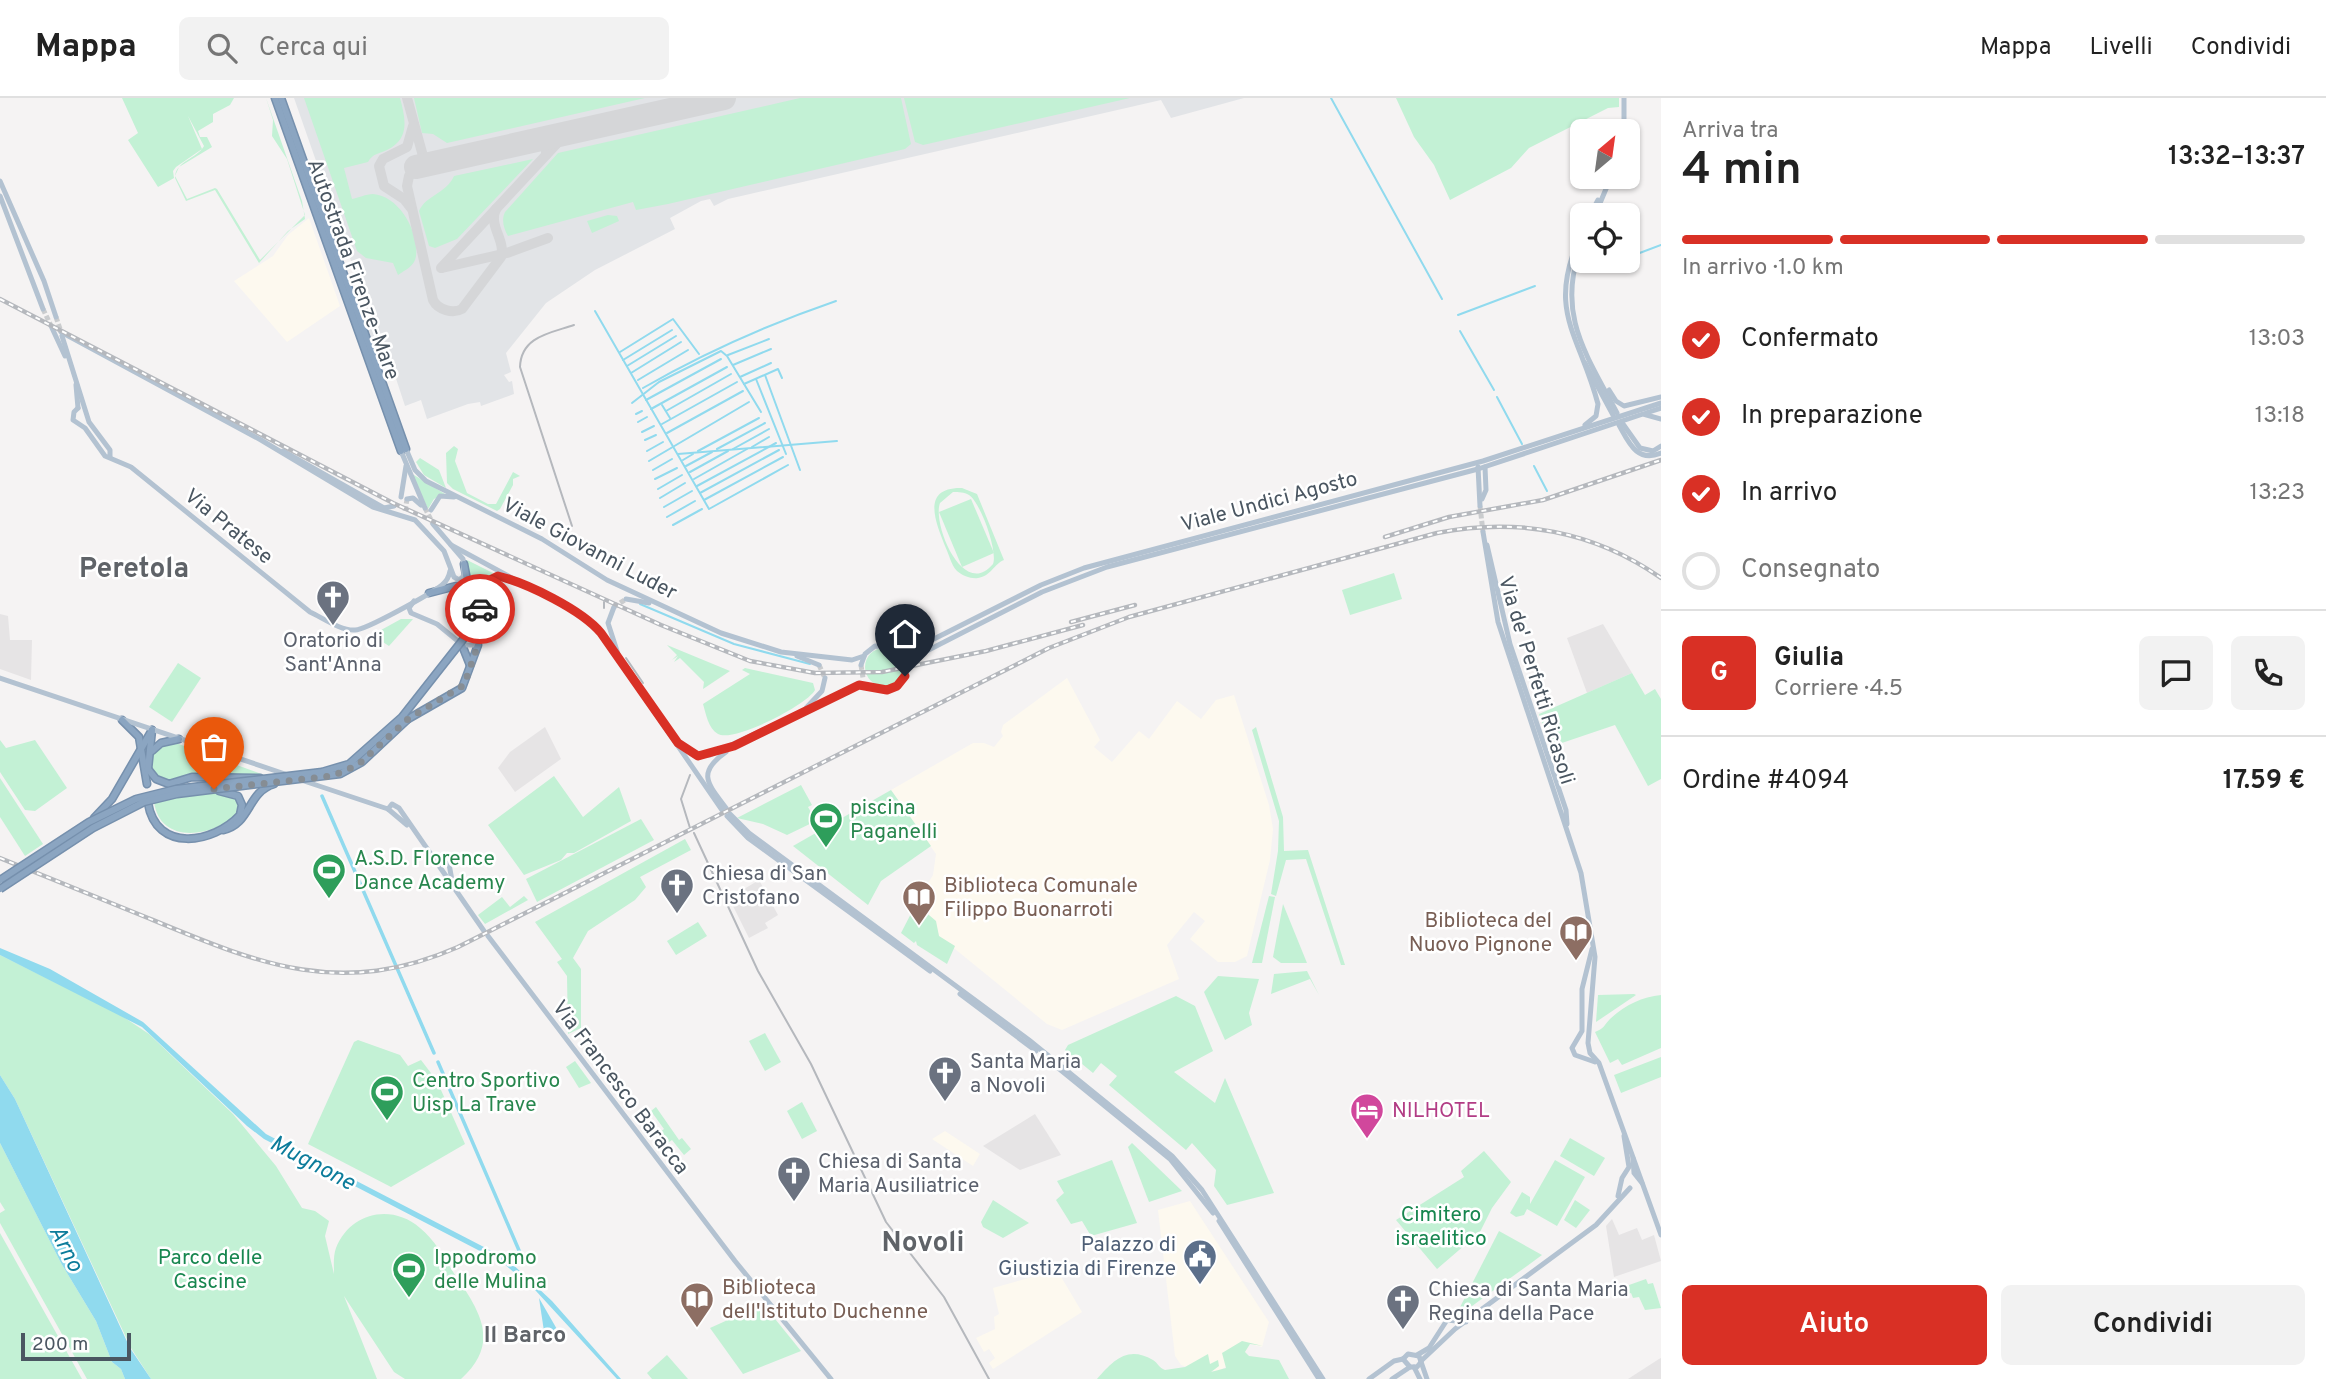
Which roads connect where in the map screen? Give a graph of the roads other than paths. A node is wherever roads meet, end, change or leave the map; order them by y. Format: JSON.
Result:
{"nodes":[{"id":1,"x":275,"y":98,"type":"edge"},
{"id":2,"x":281,"y":98,"type":"edge"},
{"id":3,"x":1624,"y":98,"type":"edge"},
{"id":4,"x":1624,"y":119,"type":"edge"},
{"id":5,"x":0,"y":181,"type":"edge"},
{"id":6,"x":0,"y":196,"type":"edge"},
{"id":7,"x":1570,"y":261,"type":"edge"},
{"id":8,"x":1573,"y":273,"type":"edge"},
{"id":9,"x":43,"y":309,"type":"tunnel mouth"},
{"id":10,"x":56,"y":317,"type":"tunnel mouth"},
{"id":11,"x":52,"y":328,"type":"tunnel mouth"},
{"id":12,"x":1580,"y":348,"type":"junction"},
{"id":13,"x":69,"y":362,"type":"junction"},
{"id":14,"x":76,"y":382,"type":"junction"},
{"id":15,"x":1661,"y":397,"type":"edge"},
{"id":16,"x":1661,"y":405,"type":"edge"},
{"id":17,"x":78,"y":408,"type":"junction"},
{"id":18,"x":86,"y":411,"type":"junction"},
{"id":19,"x":1615,"y":414,"type":"dead end"},
{"id":20,"x":1643,"y":414,"type":"junction"},
{"id":21,"x":88,"y":418,"type":"junction"},
{"id":22,"x":1658,"y":418,"type":"edge"},
{"id":23,"x":80,"y":424,"type":"junction"},
{"id":24,"x":1573,"y":432,"type":"junction"},
{"id":25,"x":261,"y":440,"type":"junction"},
{"id":26,"x":1661,"y":446,"type":"edge"},
{"id":27,"x":404,"y":450,"type":"junction"},
{"id":28,"x":1661,"y":453,"type":"edge"},
{"id":29,"x":110,"y":457,"type":"junction"},
{"id":30,"x":406,"y":463,"type":"junction"},
{"id":31,"x":1478,"y":466,"type":"junction"},
{"id":32,"x":1485,"y":467,"type":"junction"},
{"id":33,"x":463,"y":500,"type":"junction"},
{"id":34,"x":394,"y":506,"type":"dead end"},
{"id":35,"x":426,"y":508,"type":"junction"},
{"id":36,"x":405,"y":511,"type":"dead end"},
{"id":37,"x":411,"y":517,"type":"junction"},
{"id":38,"x":433,"y":524,"type":"tunnel mouth"},
{"id":39,"x":1483,"y":533,"type":"tunnel mouth"},
{"id":40,"x":451,"y":545,"type":"junction"},
{"id":41,"x":464,"y":564,"type":"junction"},
{"id":42,"x":451,"y":567,"type":"junction"},
{"id":43,"x":521,"y":584,"type":"junction"},
{"id":44,"x":429,"y":593,"type":"junction"},
{"id":45,"x":472,"y":596,"type":"junction"},
{"id":46,"x":626,"y":598,"type":"dead end"},
{"id":47,"x":414,"y":601,"type":"junction"},
{"id":48,"x":614,"y":607,"type":"dead end"},
{"id":49,"x":701,"y":624,"type":"junction"},
{"id":50,"x":460,"y":643,"type":"junction"},
{"id":51,"x":478,"y":645,"type":"junction"},
{"id":52,"x":894,"y":647,"type":"junction"},
{"id":53,"x":781,"y":652,"type":"junction"},
{"id":54,"x":863,"y":656,"type":"junction"},
{"id":55,"x":819,"y":665,"type":"dead end"},
{"id":56,"x":861,"y":665,"type":"tunnel mouth"},
{"id":57,"x":470,"y":666,"type":"junction"},
{"id":58,"x":625,"y":670,"type":"junction"},
{"id":59,"x":906,"y":672,"type":"tunnel mouth"},
{"id":60,"x":0,"y":678,"type":"edge"},
{"id":61,"x":825,"y":678,"type":"dead end"},
{"id":62,"x":863,"y":678,"type":"tunnel mouth"},
{"id":63,"x":874,"y":688,"type":"junction"},
{"id":64,"x":407,"y":715,"type":"junction"},
{"id":65,"x":122,"y":720,"type":"junction"},
{"id":66,"x":660,"y":720,"type":"junction"},
{"id":67,"x":775,"y":724,"type":"junction"},
{"id":68,"x":152,"y":730,"type":"junction"},
{"id":69,"x":178,"y":739,"type":"junction"},
{"id":70,"x":734,"y":746,"type":"junction"},
{"id":71,"x":142,"y":750,"type":"junction"},
{"id":72,"x":148,"y":759,"type":"junction"},
{"id":73,"x":248,"y":762,"type":"junction"},
{"id":74,"x":148,"y":769,"type":"junction"},
{"id":75,"x":285,"y":774,"type":"dead end"},
{"id":76,"x":273,"y":775,"type":"dead end"},
{"id":77,"x":265,"y":779,"type":"junction"},
{"id":78,"x":280,"y":782,"type":"junction"},
{"id":79,"x":147,"y":783,"type":"junction"},
{"id":80,"x":296,"y":783,"type":"dead end"},
{"id":81,"x":200,"y":791,"type":"junction"},
{"id":82,"x":147,"y":793,"type":"dead end"},
{"id":83,"x":148,"y":803,"type":"dead end"},
{"id":84,"x":726,"y":812,"type":"junction"},
{"id":85,"x":89,"y":822,"type":"junction"},
{"id":86,"x":228,"y":826,"type":"junction"},
{"id":87,"x":434,"y":860,"type":"junction"},
{"id":88,"x":443,"y":862,"type":"junction"},
{"id":89,"x":451,"y":869,"type":"junction"},
{"id":90,"x":441,"y":871,"type":"junction"},
{"id":91,"x":0,"y":880,"type":"edge"},
{"id":92,"x":454,"y":887,"type":"junction"},
{"id":93,"x":0,"y":889,"type":"edge"},
{"id":94,"x":1592,"y":946,"type":"junction"},
{"id":95,"x":1576,"y":1041,"type":"junction"},
{"id":96,"x":1588,"y":1047,"type":"junction"},
{"id":97,"x":1583,"y":1056,"type":"junction"},
{"id":98,"x":1600,"y":1071,"type":"junction"},
{"id":99,"x":1623,"y":1129,"type":"junction"},
{"id":100,"x":1632,"y":1149,"type":"junction"},
{"id":101,"x":1625,"y":1174,"type":"junction"},
{"id":102,"x":1635,"y":1176,"type":"junction"},
{"id":103,"x":1622,"y":1181,"type":"junction"},
{"id":104,"x":1631,"y":1187,"type":"junction"},
{"id":105,"x":1645,"y":1189,"type":"junction"},
{"id":106,"x":1617,"y":1199,"type":"junction"},
{"id":107,"x":1661,"y":1235,"type":"edge"},
{"id":108,"x":1443,"y":1326,"type":"junction"},
{"id":109,"x":1454,"y":1328,"type":"junction"},
{"id":110,"x":1417,"y":1355,"type":"junction"},
{"id":111,"x":1403,"y":1359,"type":"junction"},
{"id":112,"x":1421,"y":1362,"type":"junction"},
{"id":113,"x":1412,"y":1367,"type":"junction"},
{"id":114,"x":831,"y":1379,"type":"edge"},
{"id":115,"x":1321,"y":1379,"type":"edge"},
{"id":116,"x":1369,"y":1379,"type":"edge"},
{"id":117,"x":1392,"y":1379,"type":"edge"},
{"id":118,"x":1420,"y":1379,"type":"edge"},
{"id":119,"x":1427,"y":1379,"type":"edge"}],
"edges":[{"from":1,"to":27,"type":"highway","name":"Autostrada Firenze-Mare"},
{"from":2,"to":27,"type":"highway","name":"Autostrada Firenze-Mare"},
{"from":3,"to":4,"type":"main road"},
{"from":5,"to":10,"type":"main road"},
{"from":6,"to":9,"type":"main road"},
{"from":7,"to":12,"type":"main road"},
{"from":8,"to":12,"type":"main road"},
{"from":11,"to":13,"type":"main road"},
{"from":12,"to":15,"type":"main road"},
{"from":12,"to":19,"type":"main road"},
{"from":12,"to":24,"type":"main road"},
{"from":13,"to":14,"type":"main road"},
{"from":13,"to":25,"type":"main road"},
{"from":14,"to":17,"type":"main road"},
{"from":14,"to":18,"type":"main road"},
{"from":16,"to":20,"type":"main road","name":"Viale Undici Agosto"},
{"from":16,"to":24,"type":"main road","name":"Viale Undici Agosto"},
{"from":17,"to":18,"type":"main road"},
{"from":17,"to":23,"type":"main road"},
{"from":18,"to":21,"type":"main road"},
{"from":20,"to":22,"type":"main road","name":"Viale Undici Agosto"},
{"from":20,"to":32,"type":"main road","name":"Viale Undici Agosto"},
{"from":21,"to":23,"type":"main road"},
{"from":21,"to":29,"type":"main road"},
{"from":23,"to":29,"type":"main road","name":"Via Pratese"},
{"from":24,"to":31,"type":"main road","name":"Viale Undici Agosto"},
{"from":25,"to":34,"type":"main road"},
{"from":25,"to":37,"type":"main road"},
{"from":26,"to":28,"type":"main road"},
{"from":27,"to":30,"type":"main road"},
{"from":27,"to":33,"type":"main road","name":"Viale Giovanni Luder"},
{"from":29,"to":47,"type":"main road","name":"Via Pratese"},
{"from":30,"to":35,"type":"main road"},
{"from":30,"to":35,"type":"main road"},
{"from":31,"to":32,"type":"main road","name":"Viale Undici Agosto"},
{"from":31,"to":32,"type":"main road"},
{"from":31,"to":52,"type":"main road","name":"Viale Undici Agosto"},
{"from":31,"to":52,"type":"main road","name":"Viale Undici Agosto"},
{"from":33,"to":35,"type":"main road"},
{"from":33,"to":49,"type":"main road","name":"Viale Giovanni Luder"},
{"from":36,"to":37,"type":"main road"},
{"from":37,"to":42,"type":"main road"},
{"from":38,"to":40,"type":"main road"},
{"from":39,"to":94,"type":"main road","name":"Via de' Perfetti Ricasoli"},
{"from":40,"to":41,"type":"main road"},
{"from":40,"to":43,"type":"main road"},
{"from":41,"to":42,"type":"main road"},
{"from":41,"to":45,"type":"highway"},
{"from":42,"to":44,"type":"main road"},
{"from":43,"to":51,"type":"main road"},
{"from":43,"to":58,"type":"main road"},
{"from":44,"to":45,"type":"highway"},
{"from":44,"to":47,"type":"main road","name":"Via Pratese"},
{"from":45,"to":64,"type":"highway","bridge":true},
{"from":46,"to":49,"type":"main road"},
{"from":47,"to":50,"type":"main road"},
{"from":48,"to":58,"type":"main road"},
{"from":49,"to":53,"type":"main road","name":"Viale Giovanni Luder"},
{"from":50,"to":51,"type":"main road"},
{"from":50,"to":57,"type":"highway"},
{"from":51,"to":57,"type":"highway"},
{"from":52,"to":54,"type":"main road","name":"Viale Undici Agosto"},
{"from":53,"to":54,"type":"main road","name":"Viale Giovanni Luder"},
{"from":53,"to":55,"type":"main road"},
{"from":54,"to":56,"type":"main road"},
{"from":57,"to":64,"type":"highway"},
{"from":58,"to":66,"type":"main road"},
{"from":59,"to":63,"type":"main road"},
{"from":60,"to":65,"type":"main road"},
{"from":61,"to":67,"type":"main road"},
{"from":62,"to":63,"type":"main road"},
{"from":63,"to":67,"type":"main road"},
{"from":64,"to":77,"type":"highway","bridge":true},
{"from":64,"to":78,"type":"highway","bridge":true},
{"from":65,"to":68,"type":"main road"},
{"from":65,"to":71,"type":"highway"},
{"from":66,"to":70,"type":"main road"},
{"from":66,"to":84,"type":"main road"},
{"from":67,"to":70,"type":"main road"},
{"from":68,"to":69,"type":"main road"},
{"from":68,"to":71,"type":"highway"},
{"from":68,"to":72,"type":"highway"},
{"from":69,"to":72,"type":"highway"},
{"from":69,"to":73,"type":"main road"},
{"from":70,"to":84,"type":"main road"},
{"from":71,"to":79,"type":"highway"},
{"from":71,"to":85,"type":"highway","bridge":true},
{"from":72,"to":74,"type":"highway"},
{"from":73,"to":75,"type":"main road"},
{"from":73,"to":76,"type":"main road"},
{"from":74,"to":77,"type":"highway","bridge":true},
{"from":74,"to":79,"type":"highway"},
{"from":77,"to":85,"type":"highway","bridge":true},
{"from":78,"to":81,"type":"highway","bridge":true},
{"from":78,"to":86,"type":"highway"},
{"from":79,"to":82,"type":"highway"},
{"from":80,"to":87,"type":"main road","name":"Via Francesco Baracca"},
{"from":81,"to":86,"type":"highway","bridge":true},
{"from":81,"to":93,"type":"highway","bridge":true},
{"from":83,"to":86,"type":"highway"},
{"from":84,"to":115,"type":"main road"},
{"from":85,"to":91,"type":"highway","bridge":true},
{"from":87,"to":88,"type":"main road"},
{"from":87,"to":90,"type":"main road","name":"Via Francesco Baracca"},
{"from":88,"to":89,"type":"main road"},
{"from":88,"to":90,"type":"main road"},
{"from":89,"to":90,"type":"main road"},
{"from":89,"to":92,"type":"main road","name":"Via Francesco Baracca"},
{"from":90,"to":92,"type":"main road","name":"Via Francesco Baracca"},
{"from":92,"to":114,"type":"main road","name":"Via Francesco Baracca"},
{"from":94,"to":95,"type":"main road"},
{"from":94,"to":96,"type":"main road","name":"Via de' Perfetti Ricasoli"},
{"from":95,"to":96,"type":"main road"},
{"from":95,"to":97,"type":"main road"},
{"from":96,"to":97,"type":"main road"},
{"from":96,"to":98,"type":"main road"},
{"from":97,"to":98,"type":"main road"},
{"from":98,"to":99,"type":"main road"},
{"from":99,"to":100,"type":"main road"},
{"from":99,"to":101,"type":"main road"},
{"from":100,"to":102,"type":"main road"},
{"from":100,"to":105,"type":"main road"},
{"from":101,"to":102,"type":"main road"},
{"from":101,"to":103,"type":"main road"},
{"from":102,"to":104,"type":"main road"},
{"from":102,"to":105,"type":"main road"},
{"from":103,"to":104,"type":"main road"},
{"from":103,"to":106,"type":"main road"},
{"from":104,"to":105,"type":"main road"},
{"from":104,"to":106,"type":"main road"},
{"from":105,"to":107,"type":"main road"},
{"from":106,"to":109,"type":"main road"},
{"from":108,"to":109,"type":"main road"},
{"from":108,"to":109,"type":"main road"},
{"from":108,"to":110,"type":"main road"},
{"from":109,"to":112,"type":"main road"},
{"from":110,"to":111,"type":"main road"},
{"from":110,"to":112,"type":"main road"},
{"from":111,"to":113,"type":"main road"},
{"from":111,"to":116,"type":"main road"},
{"from":112,"to":113,"type":"main road"},
{"from":112,"to":119,"type":"main road"},
{"from":113,"to":117,"type":"main road"},
{"from":113,"to":118,"type":"main road"}]}
